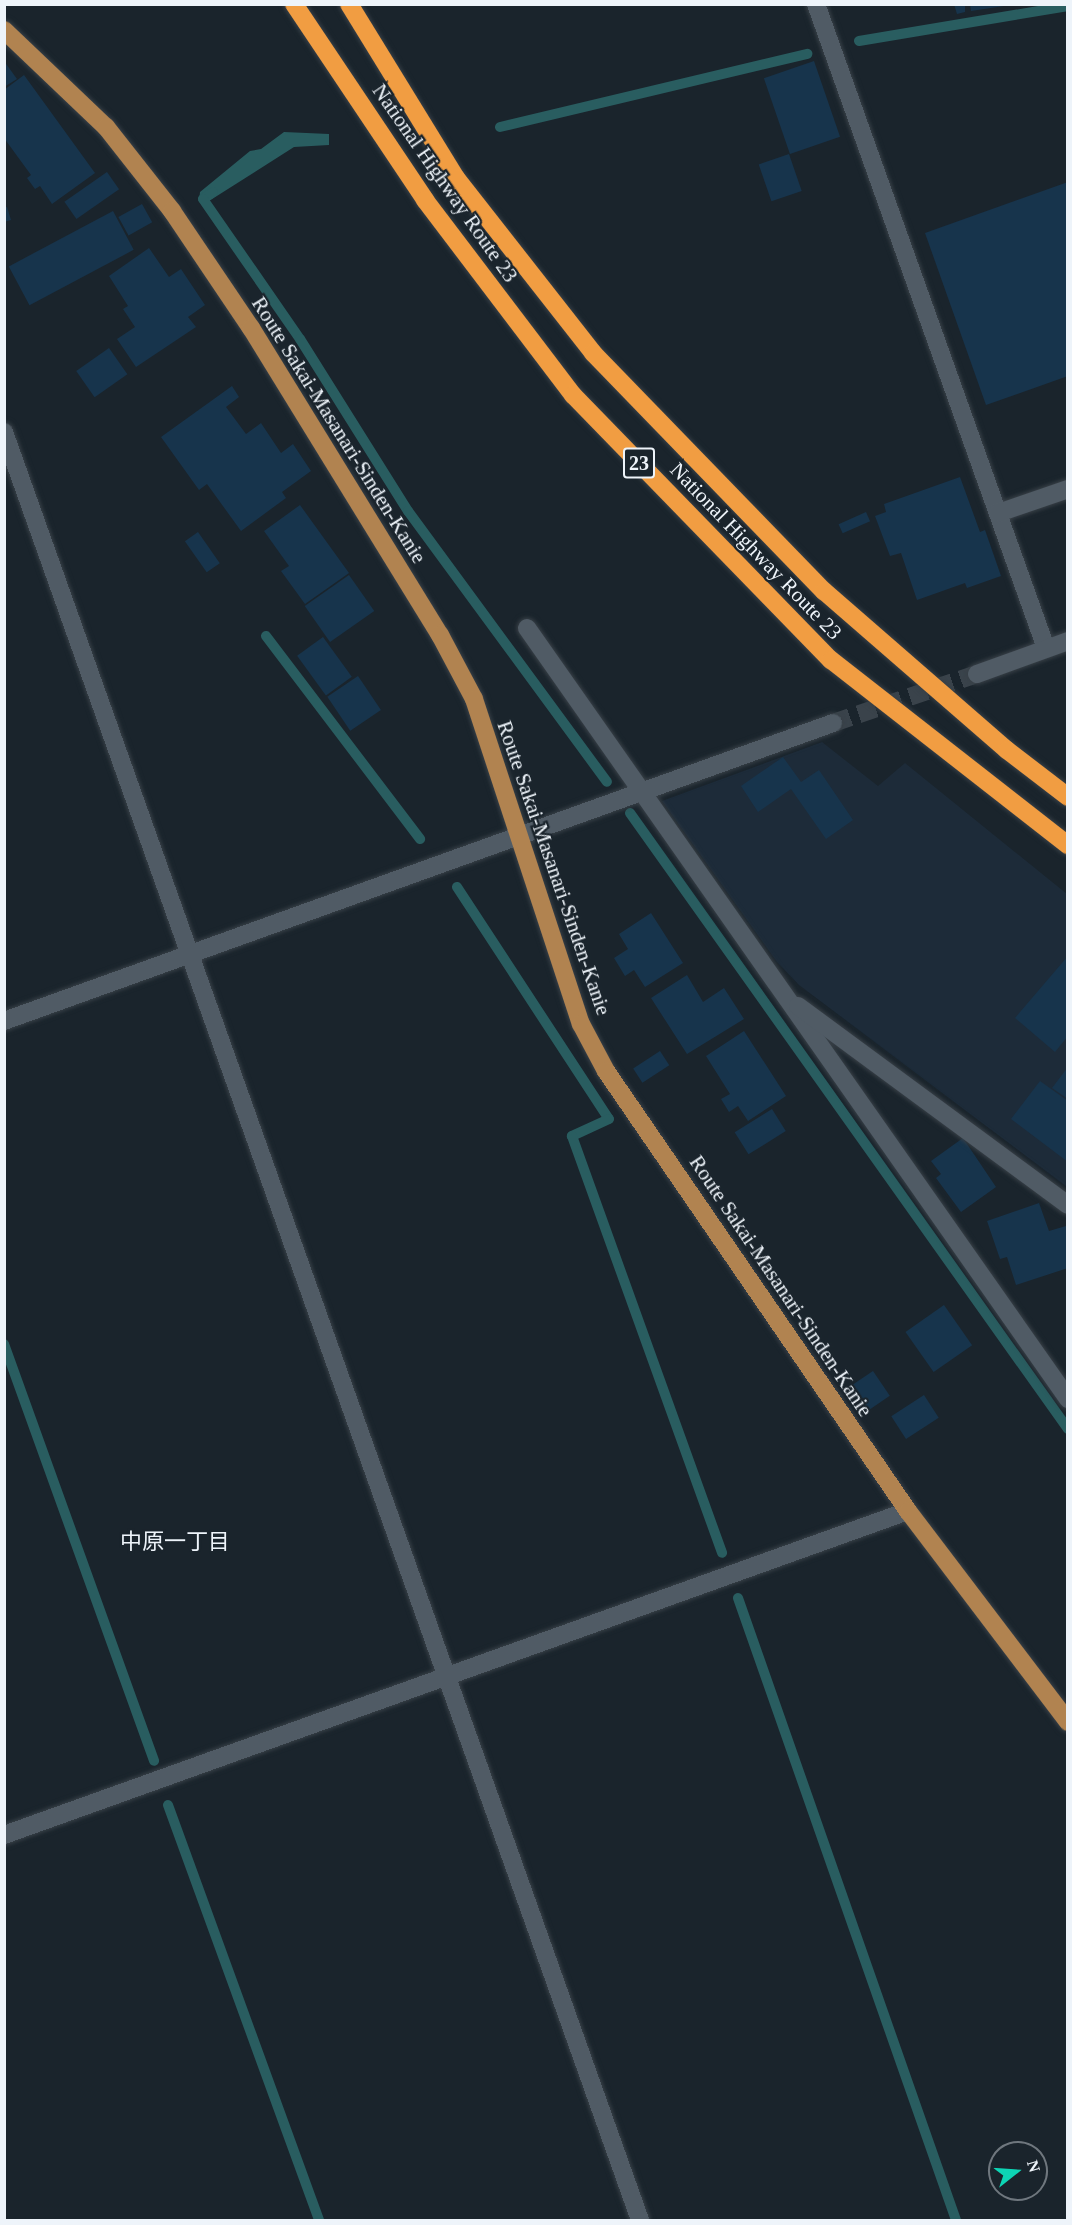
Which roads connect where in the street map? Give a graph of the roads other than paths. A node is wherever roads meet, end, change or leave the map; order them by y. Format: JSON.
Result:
{"nodes":[{"id":1,"x":294,"y":4,"type":"edge"},
{"id":2,"x":349,"y":4,"type":"edge"},
{"id":3,"x":816,"y":4,"type":"edge"},
{"id":4,"x":4,"y":30,"type":"edge"},
{"id":5,"x":4,"y":432,"type":"edge"},
{"id":6,"x":1068,"y":489,"type":"edge"},
{"id":7,"x":998,"y":513,"type":"junction"},
{"id":8,"x":527,"y":628,"type":"dead end"},
{"id":9,"x":1068,"y":641,"type":"edge"},
{"id":10,"x":1046,"y":648,"type":"junction"},
{"id":11,"x":977,"y":674,"type":"tunnel mouth"},
{"id":12,"x":833,"y":723,"type":"tunnel mouth"},
{"id":13,"x":641,"y":791,"type":"junction"},
{"id":14,"x":1068,"y":796,"type":"edge"},
{"id":15,"x":516,"y":835,"type":"junction"},
{"id":16,"x":1068,"y":845,"type":"edge"},
{"id":17,"x":189,"y":954,"type":"junction"},
{"id":18,"x":785,"y":996,"type":"junction"},
{"id":19,"x":4,"y":1021,"type":"edge"},
{"id":20,"x":1068,"y":1205,"type":"edge"},
{"id":21,"x":1068,"y":1399,"type":"edge"},
{"id":22,"x":908,"y":1511,"type":"junction"},
{"id":23,"x":448,"y":1675,"type":"junction"},
{"id":24,"x":1068,"y":1722,"type":"edge"},
{"id":25,"x":4,"y":1835,"type":"edge"},
{"id":26,"x":640,"y":2220,"type":"edge"}],
"edges":[{"from":1,"to":16,"type":"highway","name":"National Highway Route 23","number":"23"},
{"from":2,"to":14,"type":"highway","name":"National Highway Route 23","number":"23"},
{"from":3,"to":7,"type":"street"},
{"from":4,"to":15,"type":"main road","name":"Route Sakai-Masanari-Sinden-Kanie"},
{"from":5,"to":17,"type":"street"},
{"from":6,"to":7,"type":"street"},
{"from":7,"to":10,"type":"street"},
{"from":8,"to":13,"type":"street"},
{"from":9,"to":10,"type":"street"},
{"from":10,"to":11,"type":"street"},
{"from":12,"to":13,"type":"street"},
{"from":13,"to":15,"type":"street"},
{"from":13,"to":18,"type":"street"},
{"from":15,"to":17,"type":"street"},
{"from":15,"to":22,"type":"main road","name":"Route Sakai-Masanari-Sinden-Kanie"},
{"from":17,"to":19,"type":"street"},
{"from":17,"to":23,"type":"street"},
{"from":18,"to":20,"type":"street"},
{"from":18,"to":21,"type":"street"},
{"from":22,"to":23,"type":"street"},
{"from":22,"to":24,"type":"main road","name":"Route Sakai-Masanari-Sinden-Kanie"},
{"from":23,"to":25,"type":"street"},
{"from":23,"to":26,"type":"street"}]}
